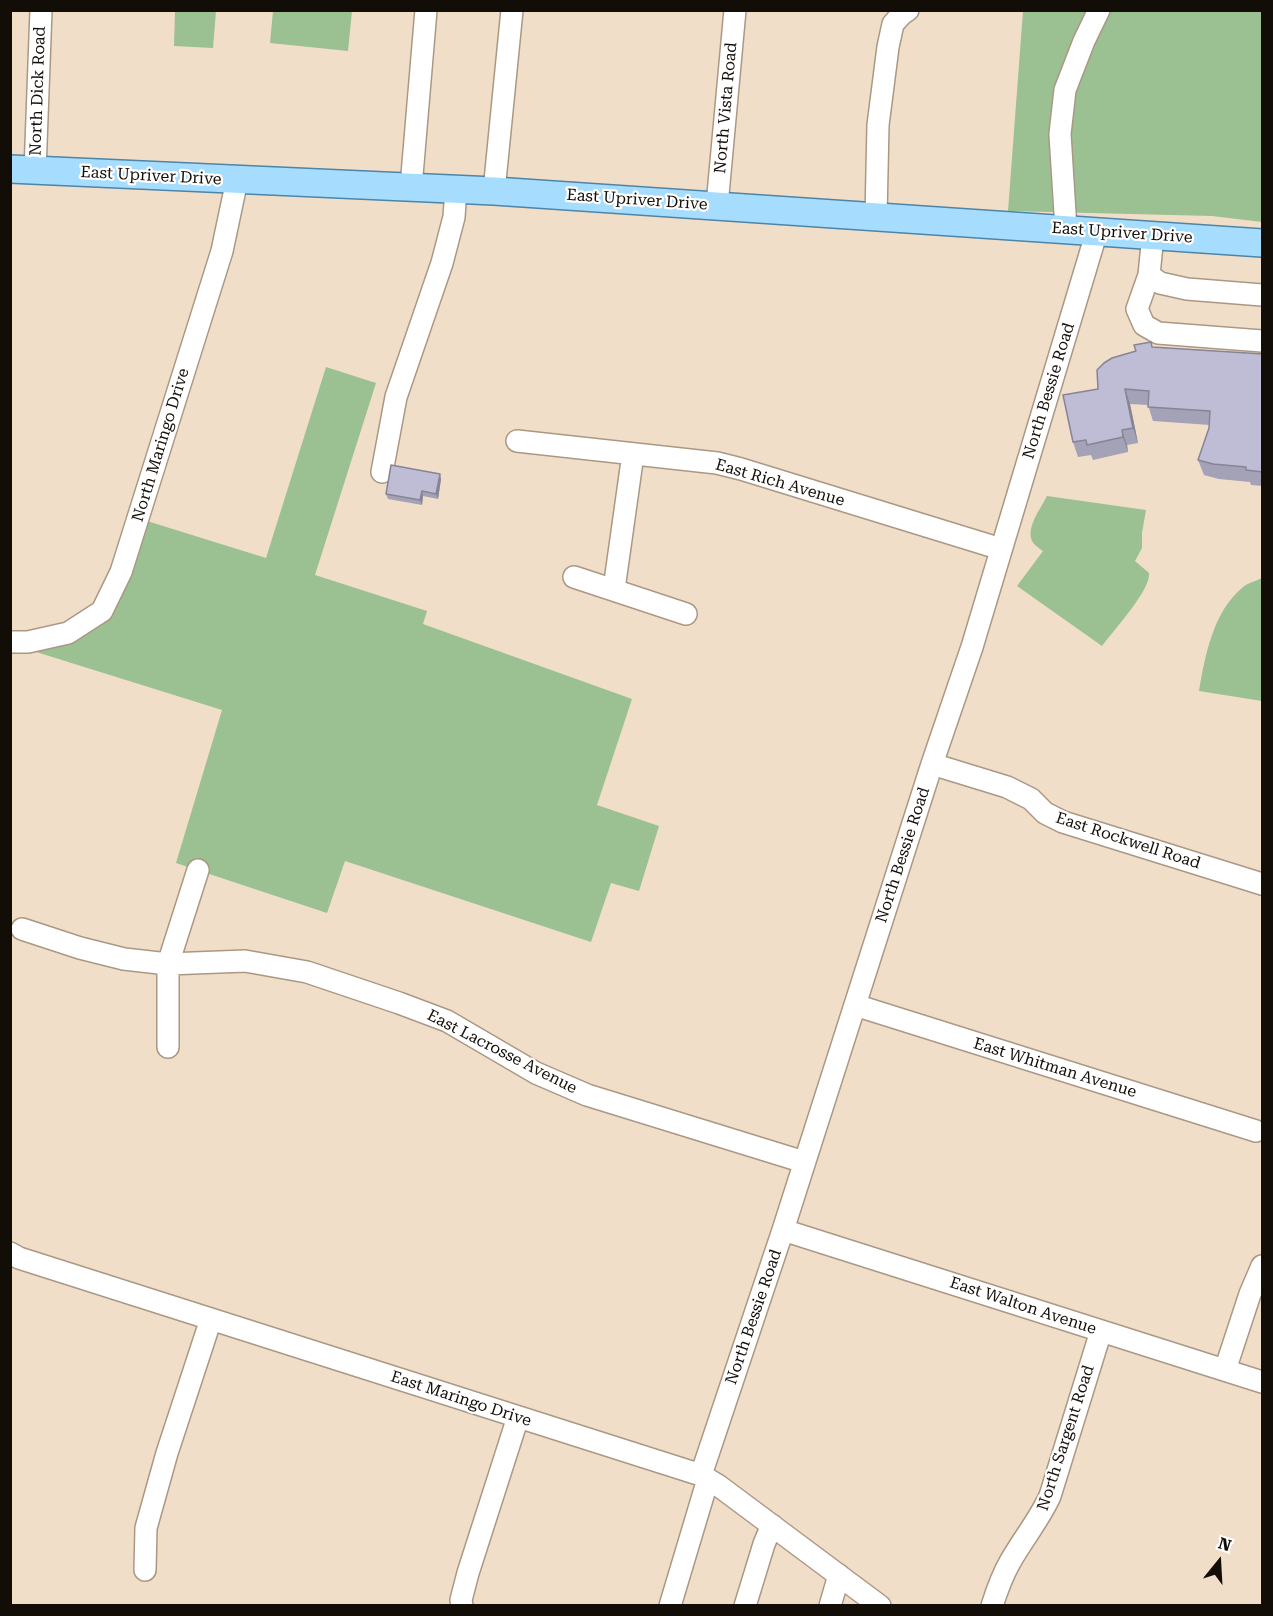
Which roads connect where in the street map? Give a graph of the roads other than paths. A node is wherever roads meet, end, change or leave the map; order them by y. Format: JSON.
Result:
{"nodes":[{"id":1,"x":41,"y":10,"type":"edge"},
{"id":2,"x":426,"y":10,"type":"edge"},
{"id":3,"x":512,"y":10,"type":"edge"},
{"id":4,"x":735,"y":10,"type":"edge"},
{"id":5,"x":908,"y":10,"type":"edge"},
{"id":6,"x":1099,"y":10,"type":"edge"},
{"id":7,"x":23,"y":170,"type":"edge"},
{"id":8,"x":237,"y":180,"type":"junction"},
{"id":9,"x":411,"y":187,"type":"junction"},
{"id":10,"x":456,"y":189,"type":"junction"},
{"id":11,"x":494,"y":191,"type":"junction"},
{"id":12,"x":717,"y":205,"type":"junction"},
{"id":13,"x":876,"y":216,"type":"junction"},
{"id":14,"x":1066,"y":229,"type":"junction"},
{"id":15,"x":1097,"y":231,"type":"junction"},
{"id":16,"x":1153,"y":235,"type":"junction"},
{"id":17,"x":1263,"y":243,"type":"edge"},
{"id":18,"x":1149,"y":275,"type":"junction"},
{"id":19,"x":1263,"y":295,"type":"edge"},
{"id":20,"x":1263,"y":341,"type":"edge"},
{"id":21,"x":518,"y":441,"type":"dead end"},
{"id":22,"x":633,"y":454,"type":"junction"},
{"id":23,"x":382,"y":472,"type":"dead end"},
{"id":24,"x":1001,"y":549,"type":"junction"},
{"id":25,"x":574,"y":577,"type":"dead end"},
{"id":26,"x":614,"y":590,"type":"junction"},
{"id":27,"x":686,"y":614,"type":"dead end"},
{"id":28,"x":10,"y":642,"type":"edge"},
{"id":29,"x":932,"y":764,"type":"junction"},
{"id":30,"x":198,"y":870,"type":"dead end"},
{"id":31,"x":1263,"y":884,"type":"edge"},
{"id":32,"x":22,"y":929,"type":"dead end"},
{"id":33,"x":168,"y":964,"type":"junction"},
{"id":34,"x":855,"y":1005,"type":"junction"},
{"id":35,"x":168,"y":1047,"type":"dead end"},
{"id":36,"x":1256,"y":1131,"type":"dead end"},
{"id":37,"x":804,"y":1162,"type":"junction"},
{"id":38,"x":783,"y":1230,"type":"junction"},
{"id":39,"x":10,"y":1253,"type":"edge"},
{"id":40,"x":1263,"y":1266,"type":"edge"},
{"id":41,"x":211,"y":1319,"type":"junction"},
{"id":42,"x":1101,"y":1331,"type":"junction"},
{"id":43,"x":1225,"y":1370,"type":"junction"},
{"id":44,"x":1263,"y":1382,"type":"edge"},
{"id":45,"x":518,"y":1417,"type":"junction"},
{"id":46,"x":704,"y":1477,"type":"junction"},
{"id":47,"x":772,"y":1525,"type":"junction"},
{"id":48,"x":145,"y":1570,"type":"dead end"},
{"id":49,"x":839,"y":1575,"type":"junction"},
{"id":50,"x":462,"y":1605,"type":"edge"},
{"id":51,"x":670,"y":1605,"type":"edge"},
{"id":52,"x":745,"y":1605,"type":"edge"},
{"id":53,"x":830,"y":1605,"type":"edge"},
{"id":54,"x":880,"y":1605,"type":"edge"},
{"id":55,"x":992,"y":1605,"type":"edge"}],
"edges":[{"from":1,"to":7,"type":"street","name":"North Dick Road"},
{"from":2,"to":9,"type":"street"},
{"from":3,"to":11,"type":"street"},
{"from":4,"to":12,"type":"street","name":"North Vista Road"},
{"from":5,"to":13,"type":"street"},
{"from":6,"to":14,"type":"street"},
{"from":7,"to":8,"type":"main road","name":"East Upriver Drive"},
{"from":8,"to":9,"type":"main road","name":"East Upriver Drive"},
{"from":8,"to":28,"type":"street","name":"North Maringo Drive"},
{"from":9,"to":10,"type":"main road","name":"East Upriver Drive"},
{"from":10,"to":11,"type":"main road","name":"East Upriver Drive"},
{"from":10,"to":23,"type":"street"},
{"from":11,"to":12,"type":"main road","name":"East Upriver Drive"},
{"from":12,"to":13,"type":"main road","name":"East Upriver Drive"},
{"from":13,"to":14,"type":"main road","name":"East Upriver Drive"},
{"from":14,"to":15,"type":"main road","name":"East Upriver Drive"},
{"from":15,"to":16,"type":"main road","name":"East Upriver Drive"},
{"from":15,"to":24,"type":"street","name":"North Bessie Road"},
{"from":16,"to":17,"type":"main road","name":"East Upriver Drive"},
{"from":16,"to":18,"type":"street"},
{"from":18,"to":19,"type":"street"},
{"from":18,"to":20,"type":"street"},
{"from":21,"to":22,"type":"street","name":"East Rich Avenue"},
{"from":22,"to":24,"type":"street","name":"East Rich Avenue"},
{"from":22,"to":26,"type":"street"},
{"from":24,"to":29,"type":"street","name":"North Bessie Road"},
{"from":25,"to":26,"type":"street"},
{"from":26,"to":27,"type":"street"},
{"from":29,"to":31,"type":"street","name":"East Rockwell Road"},
{"from":29,"to":34,"type":"street","name":"North Bessie Road"},
{"from":30,"to":33,"type":"street"},
{"from":32,"to":33,"type":"street","name":"East Lacrosse Avenue"},
{"from":33,"to":35,"type":"street"},
{"from":33,"to":37,"type":"street","name":"East Lacrosse Avenue"},
{"from":34,"to":36,"type":"street","name":"East Whitman Avenue"},
{"from":34,"to":37,"type":"street","name":"North Bessie Road"},
{"from":37,"to":38,"type":"street","name":"North Bessie Road"},
{"from":38,"to":42,"type":"street","name":"East Walton Avenue"},
{"from":38,"to":46,"type":"street","name":"North Bessie Road"},
{"from":39,"to":41,"type":"street","name":"East Maringo Drive"},
{"from":40,"to":43,"type":"street"},
{"from":41,"to":45,"type":"street","name":"East Maringo Drive"},
{"from":41,"to":48,"type":"street"},
{"from":42,"to":43,"type":"street","name":"East Walton Avenue"},
{"from":42,"to":55,"type":"street","name":"North Sargent Road"},
{"from":43,"to":44,"type":"street","name":"East Walton Avenue"},
{"from":45,"to":46,"type":"street","name":"East Maringo Drive"},
{"from":45,"to":50,"type":"street"},
{"from":46,"to":47,"type":"street","name":"East Maringo Drive"},
{"from":46,"to":51,"type":"street","name":"North Bessie Road"},
{"from":47,"to":49,"type":"street","name":"East Maringo Drive"},
{"from":47,"to":52,"type":"street"},
{"from":49,"to":53,"type":"street"},
{"from":49,"to":54,"type":"street","name":"East Maringo Drive"}]}
